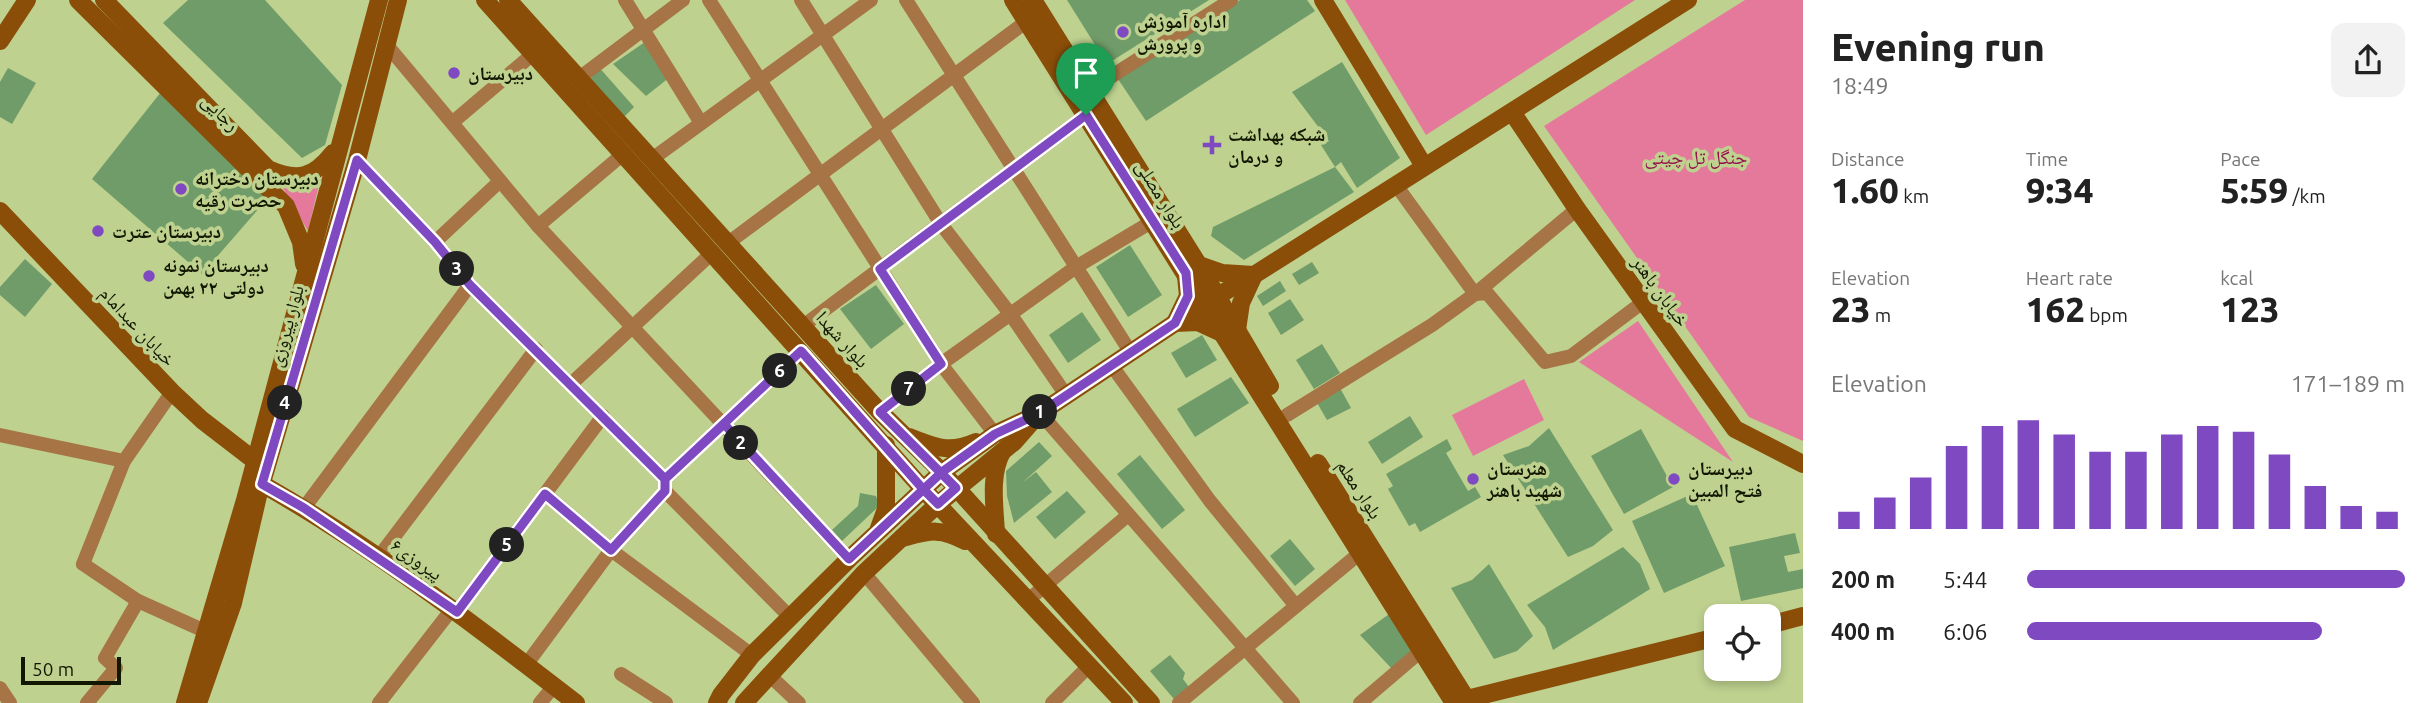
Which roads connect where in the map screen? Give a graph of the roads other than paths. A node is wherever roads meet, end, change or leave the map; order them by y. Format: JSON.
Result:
{"nodes":[{"id":1,"x":27,"y":0,"type":"edge"},
{"id":2,"x":78,"y":0,"type":"edge"},
{"id":3,"x":104,"y":0,"type":"edge"},
{"id":4,"x":379,"y":0,"type":"edge"},
{"id":5,"x":398,"y":0,"type":"edge"},
{"id":6,"x":485,"y":0,"type":"edge"},
{"id":7,"x":508,"y":0,"type":"edge"},
{"id":8,"x":625,"y":0,"type":"edge"},
{"id":9,"x":683,"y":0,"type":"edge"},
{"id":10,"x":709,"y":0,"type":"edge"},
{"id":11,"x":801,"y":0,"type":"edge"},
{"id":12,"x":871,"y":0,"type":"edge"},
{"id":13,"x":906,"y":0,"type":"edge"},
{"id":14,"x":1013,"y":0,"type":"edge"},
{"id":15,"x":1033,"y":0,"type":"edge"},
{"id":16,"x":1231,"y":0,"type":"edge"},
{"id":17,"x":1323,"y":0,"type":"edge"},
{"id":18,"x":1688,"y":0,"type":"edge"},
{"id":19,"x":1027,"y":21,"type":"junction"},
{"id":20,"x":644,"y":30,"type":"junction"},
{"id":21,"x":823,"y":35,"type":"junction"},
{"id":22,"x":1,"y":38,"type":"edge"},
{"id":23,"x":386,"y":44,"type":"junction"},
{"id":24,"x":136,"y":45,"type":"junction"},
{"id":25,"x":539,"y":48,"type":"junction"},
{"id":26,"x":954,"y":75,"type":"junction"},
{"id":27,"x":579,"y":78,"type":"junction"},
{"id":28,"x":760,"y":81,"type":"junction"},
{"id":29,"x":1090,"y":90,"type":"junction"},
{"id":30,"x":350,"y":103,"type":"junction"},
{"id":31,"x":370,"y":107,"type":"junction"},
{"id":32,"x":1512,"y":112,"type":"junction"},
{"id":33,"x":1086,"y":115,"type":"junction"},
{"id":34,"x":453,"y":122,"type":"junction"},
{"id":35,"x":701,"y":124,"type":"junction"},
{"id":36,"x":881,"y":129,"type":"junction"},
{"id":37,"x":222,"y":131,"type":"junction"},
{"id":38,"x":338,"y":148,"type":"junction"},
{"id":39,"x":622,"y":155,"type":"junction"},
{"id":40,"x":652,"y":159,"type":"junction"},
{"id":41,"x":357,"y":160,"type":"junction"},
{"id":42,"x":1424,"y":166,"type":"junction"},
{"id":43,"x":1014,"y":169,"type":"junction"},
{"id":44,"x":820,"y":174,"type":"junction"},
{"id":45,"x":500,"y":181,"type":"junction"},
{"id":46,"x":1396,"y":185,"type":"junction"},
{"id":47,"x":1577,"y":209,"type":"junction"},
{"id":48,"x":1,"y":214,"type":"edge"},
{"id":49,"x":1153,"y":220,"type":"junction"},
{"id":50,"x":941,"y":224,"type":"junction"},
{"id":51,"x":538,"y":226,"type":"junction"},
{"id":52,"x":435,"y":242,"type":"junction"},
{"id":53,"x":720,"y":247,"type":"junction"},
{"id":54,"x":1076,"y":267,"type":"junction"},
{"id":55,"x":880,"y":269,"type":"junction"},
{"id":56,"x":1192,"y":269,"type":"junction"},
{"id":57,"x":305,"y":270,"type":"junction"},
{"id":58,"x":1254,"y":275,"type":"junction"},
{"id":59,"x":470,"y":285,"type":"junction"},
{"id":60,"x":1475,"y":294,"type":"junction"},
{"id":61,"x":1211,"y":300,"type":"junction"},
{"id":62,"x":1643,"y":302,"type":"junction"},
{"id":63,"x":1011,"y":315,"type":"junction"},
{"id":64,"x":1175,"y":323,"type":"junction"},
{"id":65,"x":803,"y":326,"type":"junction"},
{"id":66,"x":632,"y":327,"type":"junction"},
{"id":67,"x":1231,"y":332,"type":"junction"},
{"id":68,"x":536,"y":349,"type":"junction"},
{"id":69,"x":801,"y":351,"type":"junction"},
{"id":70,"x":1131,"y":353,"type":"junction"},
{"id":71,"x":941,"y":364,"type":"junction"},
{"id":72,"x":1112,"y":366,"type":"junction"},
{"id":73,"x":571,"y":384,"type":"junction"},
{"id":74,"x":172,"y":392,"type":"junction"},
{"id":75,"x":1066,"y":395,"type":"junction"},
{"id":76,"x":880,"y":412,"type":"junction"},
{"id":77,"x":1040,"y":413,"type":"junction"},
{"id":78,"x":1287,"y":415,"type":"junction"},
{"id":79,"x":603,"y":416,"type":"junction"},
{"id":80,"x":724,"y":424,"type":"junction"},
{"id":81,"x":903,"y":434,"type":"junction"},
{"id":82,"x":995,"y":434,"type":"junction"},
{"id":83,"x":0,"y":435,"type":"edge"},
{"id":84,"x":886,"y":445,"type":"junction"},
{"id":85,"x":1002,"y":452,"type":"junction"},
{"id":86,"x":254,"y":460,"type":"junction"},
{"id":87,"x":124,"y":461,"type":"junction"},
{"id":88,"x":1803,"y":464,"type":"edge"},
{"id":89,"x":942,"y":472,"type":"junction"},
{"id":90,"x":262,"y":484,"type":"junction"},
{"id":91,"x":665,"y":485,"type":"junction"},
{"id":92,"x":956,"y":488,"type":"junction"},
{"id":93,"x":923,"y":489,"type":"junction"},
{"id":94,"x":545,"y":494,"type":"junction"},
{"id":95,"x":938,"y":504,"type":"junction"},
{"id":96,"x":304,"y":508,"type":"junction"},
{"id":97,"x":1127,"y":516,"type":"junction"},
{"id":98,"x":877,"y":532,"type":"junction"},
{"id":99,"x":996,"y":534,"type":"junction"},
{"id":100,"x":902,"y":538,"type":"junction"},
{"id":101,"x":976,"y":546,"type":"junction"},
{"id":102,"x":611,"y":550,"type":"junction"},
{"id":103,"x":1360,"y":553,"type":"junction"},
{"id":104,"x":379,"y":558,"type":"junction"},
{"id":105,"x":849,"y":559,"type":"junction"},
{"id":106,"x":864,"y":573,"type":"junction"},
{"id":107,"x":1043,"y":586,"type":"junction"},
{"id":108,"x":138,"y":601,"type":"junction"},
{"id":109,"x":225,"y":601,"type":"junction"},
{"id":110,"x":1027,"y":601,"type":"junction"},
{"id":111,"x":1296,"y":606,"type":"junction"},
{"id":112,"x":454,"y":610,"type":"junction"},
{"id":113,"x":1803,"y":616,"type":"edge"},
{"id":114,"x":790,"y":617,"type":"junction"},
{"id":115,"x":1781,"y":622,"type":"edge"},
{"id":116,"x":207,"y":632,"type":"junction"},
{"id":117,"x":1704,"y":640,"type":"edge"},
{"id":118,"x":1245,"y":649,"type":"junction"},
{"id":119,"x":1421,"y":651,"type":"junction"},
{"id":120,"x":752,"y":655,"type":"junction"},
{"id":121,"x":526,"y":665,"type":"junction"},
{"id":122,"x":1089,"y":666,"type":"junction"},
{"id":123,"x":621,"y":674,"type":"dead end"},
{"id":124,"x":768,"y":674,"type":"junction"},
{"id":125,"x":554,"y":686,"type":"junction"},
{"id":126,"x":0,"y":688,"type":"edge"},
{"id":127,"x":1463,"y":702,"type":"edge"},
{"id":128,"x":10,"y":703,"type":"edge"},
{"id":129,"x":87,"y":703,"type":"edge"},
{"id":130,"x":185,"y":703,"type":"edge"},
{"id":131,"x":198,"y":703,"type":"edge"},
{"id":132,"x":379,"y":703,"type":"edge"},
{"id":133,"x":540,"y":703,"type":"edge"},
{"id":134,"x":576,"y":703,"type":"edge"},
{"id":135,"x":666,"y":703,"type":"edge"},
{"id":136,"x":717,"y":703,"type":"edge"},
{"id":137,"x":744,"y":703,"type":"edge"},
{"id":138,"x":799,"y":703,"type":"edge"},
{"id":139,"x":973,"y":703,"type":"edge"},
{"id":140,"x":1052,"y":703,"type":"edge"},
{"id":141,"x":1124,"y":703,"type":"edge"},
{"id":142,"x":1151,"y":703,"type":"edge"},
{"id":143,"x":1179,"y":703,"type":"edge"},
{"id":144,"x":1293,"y":703,"type":"edge"},
{"id":145,"x":1360,"y":703,"type":"edge"}],
"edges":[{"from":1,"to":22,"type":"main road"},
{"from":2,"to":24,"type":"main road","name":"رجایی"},
{"from":3,"to":24,"type":"main road","name":"رجایی"},
{"from":4,"to":30,"type":"main road","name":"بلوار پیروزی"},
{"from":5,"to":23,"type":"main road","name":"بلوار پیروزی"},
{"from":6,"to":25,"type":"main road","name":"بلوار شهدا"},
{"from":7,"to":25,"type":"main road","name":"بلوار شهدا"},
{"from":8,"to":20,"type":"street"},
{"from":9,"to":20,"type":"street"},
{"from":10,"to":28,"type":"street"},
{"from":11,"to":21,"type":"street"},
{"from":12,"to":21,"type":"street"},
{"from":13,"to":26,"type":"street"},
{"from":14,"to":19,"type":"main road","name":"بلوار مصلی"},
{"from":15,"to":29,"type":"main road","name":"بلوار مصلی"},
{"from":16,"to":29,"type":"street"},
{"from":17,"to":42,"type":"main road"},
{"from":18,"to":32,"type":"main road"},
{"from":19,"to":26,"type":"street"},
{"from":19,"to":33,"type":"main road","name":"بلوار مصلی"},
{"from":20,"to":27,"type":"street"},
{"from":20,"to":35,"type":"street"},
{"from":21,"to":28,"type":"street"},
{"from":21,"to":36,"type":"street"},
{"from":23,"to":31,"type":"main road","name":"بلوار پیروزی"},
{"from":23,"to":34,"type":"street"},
{"from":24,"to":37,"type":"main road","name":"رجایی"},
{"from":25,"to":27,"type":"main road","name":"بلوار شهدا"},
{"from":25,"to":34,"type":"street"},
{"from":25,"to":39,"type":"main road","name":"بلوار شهدا"},
{"from":26,"to":36,"type":"street"},
{"from":26,"to":43,"type":"street"},
{"from":27,"to":40,"type":"main road","name":"بلوار شهدا"},
{"from":28,"to":35,"type":"street"},
{"from":28,"to":44,"type":"street"},
{"from":29,"to":56,"type":"main road","name":"بلوار مصلی"},
{"from":30,"to":31,"type":"main road"},
{"from":30,"to":38,"type":"main road","name":"بلوار پیروزی"},
{"from":31,"to":41,"type":"main road","name":"بلوار پیروزی"},
{"from":32,"to":42,"type":"main road"},
{"from":32,"to":47,"type":"main road","name":"خیابان باهنر"},
{"from":33,"to":43,"type":"street"},
{"from":33,"to":49,"type":"main road","name":"بلوار مصلی"},
{"from":34,"to":45,"type":"street"},
{"from":35,"to":40,"type":"street"},
{"from":36,"to":44,"type":"street"},
{"from":36,"to":50,"type":"street"},
{"from":37,"to":38,"type":"main road","name":"رجایی"},
{"from":37,"to":57,"type":"main road","name":"رجایی"},
{"from":38,"to":57,"type":"main road","name":"بلوار پیروزی"},
{"from":39,"to":51,"type":"street"},
{"from":39,"to":53,"type":"main road","name":"بلوار شهدا"},
{"from":40,"to":53,"type":"main road","name":"بلوار شهدا"},
{"from":41,"to":52,"type":"street"},
{"from":41,"to":90,"type":"main road","name":"بلوار پیروزی"},
{"from":42,"to":46,"type":"main road"},
{"from":43,"to":50,"type":"street"},
{"from":43,"to":54,"type":"street"},
{"from":44,"to":53,"type":"street"},
{"from":44,"to":55,"type":"street"},
{"from":45,"to":51,"type":"street"},
{"from":45,"to":52,"type":"street"},
{"from":46,"to":58,"type":"main road"},
{"from":46,"to":60,"type":"street"},
{"from":47,"to":60,"type":"street"},
{"from":47,"to":62,"type":"main road","name":"خیابان باهنر"},
{"from":48,"to":74,"type":"main road","name":"خیابان عبدامام"},
{"from":49,"to":54,"type":"street"},
{"from":49,"to":56,"type":"main road","name":"بلوار مصلی"},
{"from":50,"to":55,"type":"street"},
{"from":50,"to":63,"type":"street"},
{"from":51,"to":66,"type":"street"},
{"from":52,"to":59,"type":"street"},
{"from":53,"to":65,"type":"main road","name":"بلوار شهدا"},
{"from":53,"to":66,"type":"street"},
{"from":53,"to":69,"type":"main road","name":"بلوار شهدا"},
{"from":54,"to":63,"type":"street"},
{"from":54,"to":70,"type":"street"},
{"from":55,"to":65,"type":"street"},
{"from":55,"to":71,"type":"street"},
{"from":56,"to":58,"type":"main road"},
{"from":56,"to":61,"type":"main road","name":"بلوار مصلی"},
{"from":56,"to":64,"type":"main road"},
{"from":57,"to":86,"type":"main road","name":"بلوار پیروزی"},
{"from":58,"to":61,"type":"main road"},
{"from":58,"to":67,"type":"main road"},
{"from":59,"to":68,"type":"street"},
{"from":59,"to":96,"type":"street"},
{"from":60,"to":62,"type":"street"},
{"from":60,"to":78,"type":"street"},
{"from":61,"to":64,"type":"main road"},
{"from":61,"to":67,"type":"main road","name":"بلوار معلم"},
{"from":62,"to":88,"type":"main road","name":"خیابان باهنر"},
{"from":63,"to":71,"type":"street"},
{"from":63,"to":75,"type":"street"},
{"from":64,"to":67,"type":"main road"},
{"from":64,"to":70,"type":"main road"},
{"from":65,"to":76,"type":"main road","name":"بلوار شهدا"},
{"from":66,"to":73,"type":"street"},
{"from":66,"to":80,"type":"street"},
{"from":67,"to":78,"type":"main road","name":"بلوار معلم"},
{"from":67,"to":103,"type":"main road","name":"بلوار معلم"},
{"from":68,"to":73,"type":"street"},
{"from":68,"to":104,"type":"street"},
{"from":69,"to":80,"type":"street"},
{"from":69,"to":84,"type":"main road","name":"بلوار شهدا"},
{"from":70,"to":72,"type":"main road"},
{"from":71,"to":76,"type":"street"},
{"from":71,"to":82,"type":"street"},
{"from":72,"to":75,"type":"main road"},
{"from":72,"to":111,"type":"street"},
{"from":73,"to":79,"type":"street"},
{"from":74,"to":86,"type":"main road","name":"خیابان عبدامام"},
{"from":74,"to":87,"type":"street"},
{"from":75,"to":77,"type":"main road"},
{"from":76,"to":81,"type":"main road","name":"بلوار شهدا"},
{"from":77,"to":82,"type":"main road"},
{"from":77,"to":85,"type":"main road"},
{"from":77,"to":97,"type":"street"},
{"from":78,"to":127,"type":"main road","name":"بلوار معلم"},
{"from":79,"to":91,"type":"street"},
{"from":79,"to":94,"type":"street"},
{"from":80,"to":91,"type":"street"},
{"from":80,"to":105,"type":"street"},
{"from":81,"to":82,"type":"main road"},
{"from":81,"to":89,"type":"main road","name":"بلوار شهدا"},
{"from":82,"to":89,"type":"main road"},
{"from":83,"to":87,"type":"street"},
{"from":84,"to":93,"type":"main road","name":"بلوار شهدا"},
{"from":84,"to":98,"type":"main road"},
{"from":85,"to":92,"type":"main road"},
{"from":85,"to":99,"type":"main road"},
{"from":86,"to":109,"type":"main road","name":"بلوار پیروزی"},
{"from":87,"to":108,"type":"street"},
{"from":89,"to":92,"type":"main road","name":"بلوار شهدا"},
{"from":89,"to":93,"type":"main road"},
{"from":90,"to":96,"type":"main road","name":"پیروزی۶"},
{"from":90,"to":109,"type":"main road","name":"بلوار پیروزی"},
{"from":91,"to":102,"type":"street"},
{"from":91,"to":114,"type":"street"},
{"from":92,"to":95,"type":"main road"},
{"from":92,"to":99,"type":"main road","name":"بلوار شهدا"},
{"from":93,"to":95,"type":"main road","name":"بلوار شهدا"},
{"from":93,"to":98,"type":"main road"},
{"from":94,"to":102,"type":"street"},
{"from":94,"to":112,"type":"street"},
{"from":95,"to":100,"type":"main road"},
{"from":95,"to":101,"type":"main road","name":"بلوار شهدا"},
{"from":96,"to":104,"type":"main road","name":"پیروزی۶"},
{"from":97,"to":107,"type":"street"},
{"from":97,"to":118,"type":"street"},
{"from":98,"to":105,"type":"main road"},
{"from":99,"to":107,"type":"main road","name":"بلوار شهدا"},
{"from":100,"to":101,"type":"main road"},
{"from":100,"to":106,"type":"main road"},
{"from":101,"to":110,"type":"main road","name":"بلوار شهدا"},
{"from":102,"to":120,"type":"street"},
{"from":102,"to":121,"type":"street"},
{"from":103,"to":111,"type":"street"},
{"from":103,"to":119,"type":"main road","name":"بلوار معلم"},
{"from":104,"to":112,"type":"main road","name":"پیروزی۶"},
{"from":105,"to":114,"type":"main road"},
{"from":106,"to":124,"type":"main road"},
{"from":106,"to":139,"type":"street"},
{"from":107,"to":110,"type":"street"},
{"from":107,"to":142,"type":"main road","name":"بلوار شهدا"},
{"from":108,"to":116,"type":"street"},
{"from":108,"to":129,"type":"street"},
{"from":109,"to":116,"type":"main road","name":"بلوار پیروزی"},
{"from":109,"to":131,"type":"main road","name":"بلوار پیروزی"},
{"from":110,"to":122,"type":"main road","name":"بلوار شهدا"},
{"from":111,"to":118,"type":"street"},
{"from":112,"to":121,"type":"main road","name":"پیروزی۶"},
{"from":112,"to":132,"type":"street"},
{"from":113,"to":115,"type":"main road"},
{"from":114,"to":120,"type":"main road"},
{"from":116,"to":130,"type":"main road","name":"بلوار پیروزی"},
{"from":117,"to":127,"type":"main road"},
{"from":118,"to":143,"type":"street"},
{"from":118,"to":144,"type":"street"},
{"from":119,"to":127,"type":"main road","name":"بلوار معلم"},
{"from":119,"to":145,"type":"street"},
{"from":120,"to":136,"type":"main road"},
{"from":121,"to":125,"type":"main road","name":"پیروزی۶"},
{"from":122,"to":140,"type":"street"},
{"from":122,"to":141,"type":"main road","name":"بلوار شهدا"},
{"from":123,"to":135,"type":"street"},
{"from":124,"to":137,"type":"main road"},
{"from":124,"to":138,"type":"street"},
{"from":125,"to":133,"type":"street"},
{"from":125,"to":134,"type":"main road","name":"پیروزی۶"},
{"from":126,"to":128,"type":"street"}]}
